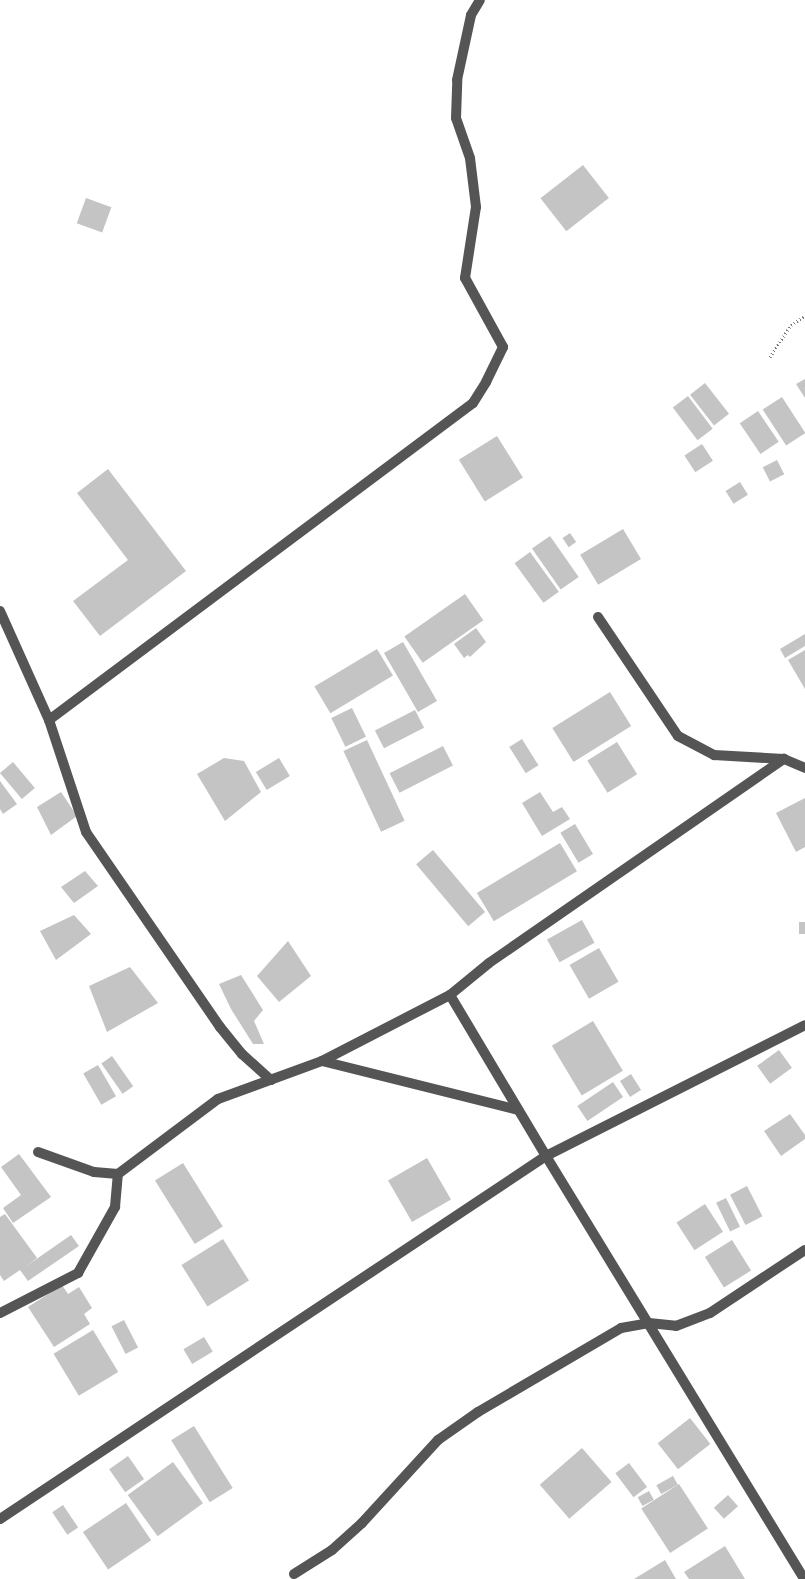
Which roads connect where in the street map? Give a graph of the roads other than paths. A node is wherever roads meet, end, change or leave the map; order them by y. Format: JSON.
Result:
{"nodes":[{"id":1,"x":480,"y":0,"type":"edge"},
{"id":2,"x":0,"y":612,"type":"edge"},
{"id":3,"x":598,"y":617,"type":"dead end"},
{"id":4,"x":49,"y":720,"type":"junction"},
{"id":5,"x":784,"y":759,"type":"junction"},
{"id":6,"x":805,"y":768,"type":"edge"},
{"id":7,"x":450,"y":995,"type":"junction"},
{"id":8,"x":805,"y":1024,"type":"edge"},
{"id":9,"x":322,"y":1061,"type":"junction"},
{"id":10,"x":271,"y":1080,"type":"junction"},
{"id":11,"x":518,"y":1110,"type":"junction"},
{"id":12,"x":38,"y":1152,"type":"dead end"},
{"id":13,"x":546,"y":1156,"type":"junction"},
{"id":14,"x":118,"y":1174,"type":"junction"},
{"id":15,"x":805,"y":1250,"type":"edge"},
{"id":16,"x":0,"y":1313,"type":"edge"},
{"id":17,"x":649,"y":1323,"type":"junction"},
{"id":18,"x":0,"y":1519,"type":"edge"},
{"id":19,"x":294,"y":1574,"type":"dead end"},
{"id":20,"x":804,"y":1579,"type":"edge"}],
"edges":[{"from":1,"to":4,"type":"street"},
{"from":2,"to":4,"type":"street"},
{"from":3,"to":5,"type":"street"},
{"from":4,"to":10,"type":"street"},
{"from":5,"to":6,"type":"street"},
{"from":5,"to":7,"type":"street"},
{"from":7,"to":9,"type":"street"},
{"from":7,"to":11,"type":"street"},
{"from":8,"to":13,"type":"street"},
{"from":9,"to":10,"type":"street"},
{"from":9,"to":11,"type":"street"},
{"from":10,"to":14,"type":"street"},
{"from":11,"to":13,"type":"street"},
{"from":12,"to":14,"type":"street"},
{"from":13,"to":17,"type":"street"},
{"from":13,"to":18,"type":"street"},
{"from":14,"to":16,"type":"street"},
{"from":15,"to":17,"type":"street"},
{"from":17,"to":19,"type":"street"},
{"from":17,"to":20,"type":"street"}]}
